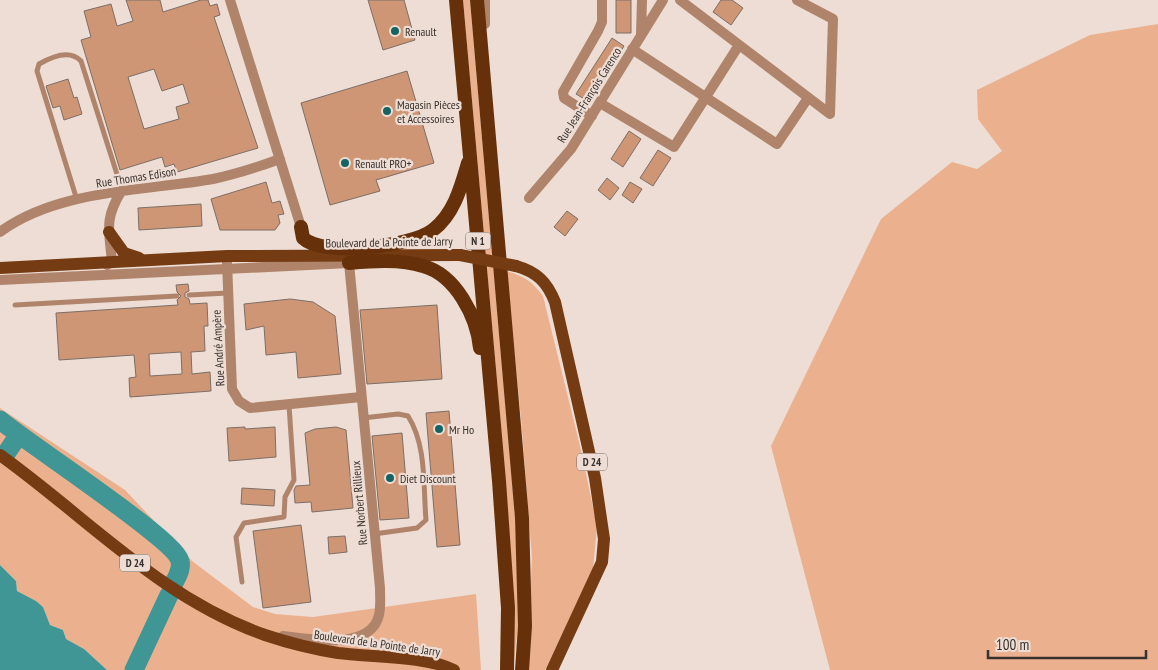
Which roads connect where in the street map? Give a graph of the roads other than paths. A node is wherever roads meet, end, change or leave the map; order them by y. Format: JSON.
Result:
{"nodes":[{"id":1,"x":230,"y":0,"type":"edge"},
{"id":2,"x":456,"y":0,"type":"edge"},
{"id":3,"x":477,"y":0,"type":"edge"},
{"id":4,"x":485,"y":0,"type":"edge"},
{"id":5,"x":602,"y":0,"type":"edge"},
{"id":6,"x":642,"y":0,"type":"edge"},
{"id":7,"x":663,"y":0,"type":"edge"},
{"id":8,"x":680,"y":0,"type":"edge"},
{"id":9,"x":802,"y":1,"type":"edge"},
{"id":10,"x":641,"y":35,"type":"junction"},
{"id":11,"x":739,"y":45,"type":"junction"},
{"id":12,"x":632,"y":50,"type":"junction"},
{"id":13,"x":484,"y":75,"type":"junction"},
{"id":14,"x":706,"y":98,"type":"junction"},
{"id":15,"x":808,"y":98,"type":"junction"},
{"id":16,"x":600,"y":103,"type":"junction"},
{"id":17,"x":592,"y":116,"type":"junction"},
{"id":18,"x":470,"y":155,"type":"junction"},
{"id":19,"x":280,"y":159,"type":"junction"},
{"id":20,"x":122,"y":190,"type":"junction"},
{"id":21,"x":529,"y":198,"type":"dead end"},
{"id":22,"x":77,"y":200,"type":"junction"},
{"id":23,"x":300,"y":227,"type":"joint"},
{"id":24,"x":0,"y":232,"type":"edge"},
{"id":25,"x":109,"y":232,"type":"junction"},
{"id":26,"x":142,"y":259,"type":"junction"},
{"id":27,"x":112,"y":262,"type":"junction"},
{"id":28,"x":227,"y":262,"type":"junction"},
{"id":29,"x":349,"y":263,"type":"junction"},
{"id":30,"x":0,"y":268,"type":"edge"},
{"id":31,"x":86,"y":276,"type":"junction"},
{"id":32,"x":0,"y":280,"type":"edge"},
{"id":33,"x":228,"y":293,"type":"junction"},
{"id":34,"x":189,"y":295,"type":"dead end"},
{"id":35,"x":177,"y":296,"type":"dead end"},
{"id":36,"x":15,"y":305,"type":"dead end"},
{"id":37,"x":361,"y":397,"type":"junction"},
{"id":38,"x":289,"y":405,"type":"junction"},
{"id":39,"x":363,"y":418,"type":"junction"},
{"id":40,"x":0,"y":455,"type":"edge"},
{"id":41,"x":499,"y":481,"type":"junction"},
{"id":42,"x":374,"y":534,"type":"junction"},
{"id":43,"x":242,"y":582,"type":"dead end"},
{"id":44,"x":265,"y":634,"type":"junction"},
{"id":45,"x":454,"y":670,"type":"edge"},
{"id":46,"x":508,"y":670,"type":"edge"},
{"id":47,"x":522,"y":670,"type":"edge"},
{"id":48,"x":552,"y":670,"type":"edge"}],
"edges":[{"from":1,"to":19,"type":"street"},
{"from":2,"to":18,"type":"highway","number":"N 1"},
{"from":3,"to":13,"type":"highway","number":"N 1"},
{"from":4,"to":13,"type":"street"},
{"from":5,"to":17,"type":"street"},
{"from":6,"to":10,"type":"street"},
{"from":7,"to":10,"type":"street","name":"Rue Jean-François Carenco"},
{"from":8,"to":11,"type":"street"},
{"from":9,"to":15,"type":"street"},
{"from":10,"to":12,"type":"street","name":"Rue Jean-François Carenco"},
{"from":11,"to":14,"type":"street"},
{"from":11,"to":15,"type":"street"},
{"from":12,"to":14,"type":"street"},
{"from":12,"to":16,"type":"street","name":"Rue Jean-François Carenco"},
{"from":13,"to":47,"type":"highway","number":"N 1"},
{"from":14,"to":15,"type":"street"},
{"from":14,"to":16,"type":"street"},
{"from":16,"to":17,"type":"street","name":"Rue Jean-François Carenco"},
{"from":17,"to":21,"type":"street","name":"Rue Jean-François Carenco"},
{"from":18,"to":23,"type":"highway"},
{"from":18,"to":41,"type":"highway","number":"N 1"},
{"from":19,"to":20,"type":"street","name":"Rue Thomas Edison"},
{"from":19,"to":23,"type":"street"},
{"from":20,"to":22,"type":"street","name":"Rue Thomas Edison"},
{"from":20,"to":22,"type":"lane"},
{"from":20,"to":25,"type":"street"},
{"from":22,"to":24,"type":"street","name":"Rue Thomas Edison"},
{"from":25,"to":26,"type":"main road"},
{"from":25,"to":27,"type":"street"},
{"from":26,"to":27,"type":"main road","name":"Boulevard de la Pointe de Jarry","number":"D 24"},
{"from":26,"to":28,"type":"main road","name":"Boulevard de la Pointe de Jarry","number":"D 24"},
{"from":27,"to":30,"type":"main road","name":"Boulevard de la Pointe de Jarry","number":"D 24"},
{"from":27,"to":31,"type":"street"},
{"from":28,"to":29,"type":"street","name":"Boulevard de la Pointe de Jarry","number":"D 24"},
{"from":28,"to":31,"type":"street","name":"Boulevard de la Pointe de Jarry","number":"D 24"},
{"from":28,"to":33,"type":"street","name":"Rue André Ampère"},
{"from":28,"to":48,"type":"main road","name":"Boulevard de la Pointe de Jarry","number":"D 24","bridge":true},
{"from":29,"to":37,"type":"street","name":"Rue Norbert Rillieux"},
{"from":29,"to":41,"type":"highway"},
{"from":31,"to":32,"type":"street","name":"Boulevard de la Pointe de Jarry","number":"D 24"},
{"from":33,"to":34,"type":"lane"},
{"from":33,"to":38,"type":"street","name":"Rue André Ampère"},
{"from":35,"to":36,"type":"lane"},
{"from":37,"to":38,"type":"street","name":"Rue André Ampère"},
{"from":37,"to":39,"type":"street","name":"Rue Norbert Rillieux"},
{"from":38,"to":43,"type":"lane"},
{"from":39,"to":42,"type":"street","name":"Rue Norbert Rillieux"},
{"from":39,"to":42,"type":"lane"},
{"from":40,"to":44,"type":"main road","name":"Boulevard de la Pointe de Jarry","number":"D 24"},
{"from":41,"to":46,"type":"highway","number":"N 1"},
{"from":42,"to":44,"type":"street","name":"Rue Norbert Rillieux"},
{"from":44,"to":45,"type":"main road","name":"Boulevard de la Pointe de Jarry","number":"D 24"}]}
